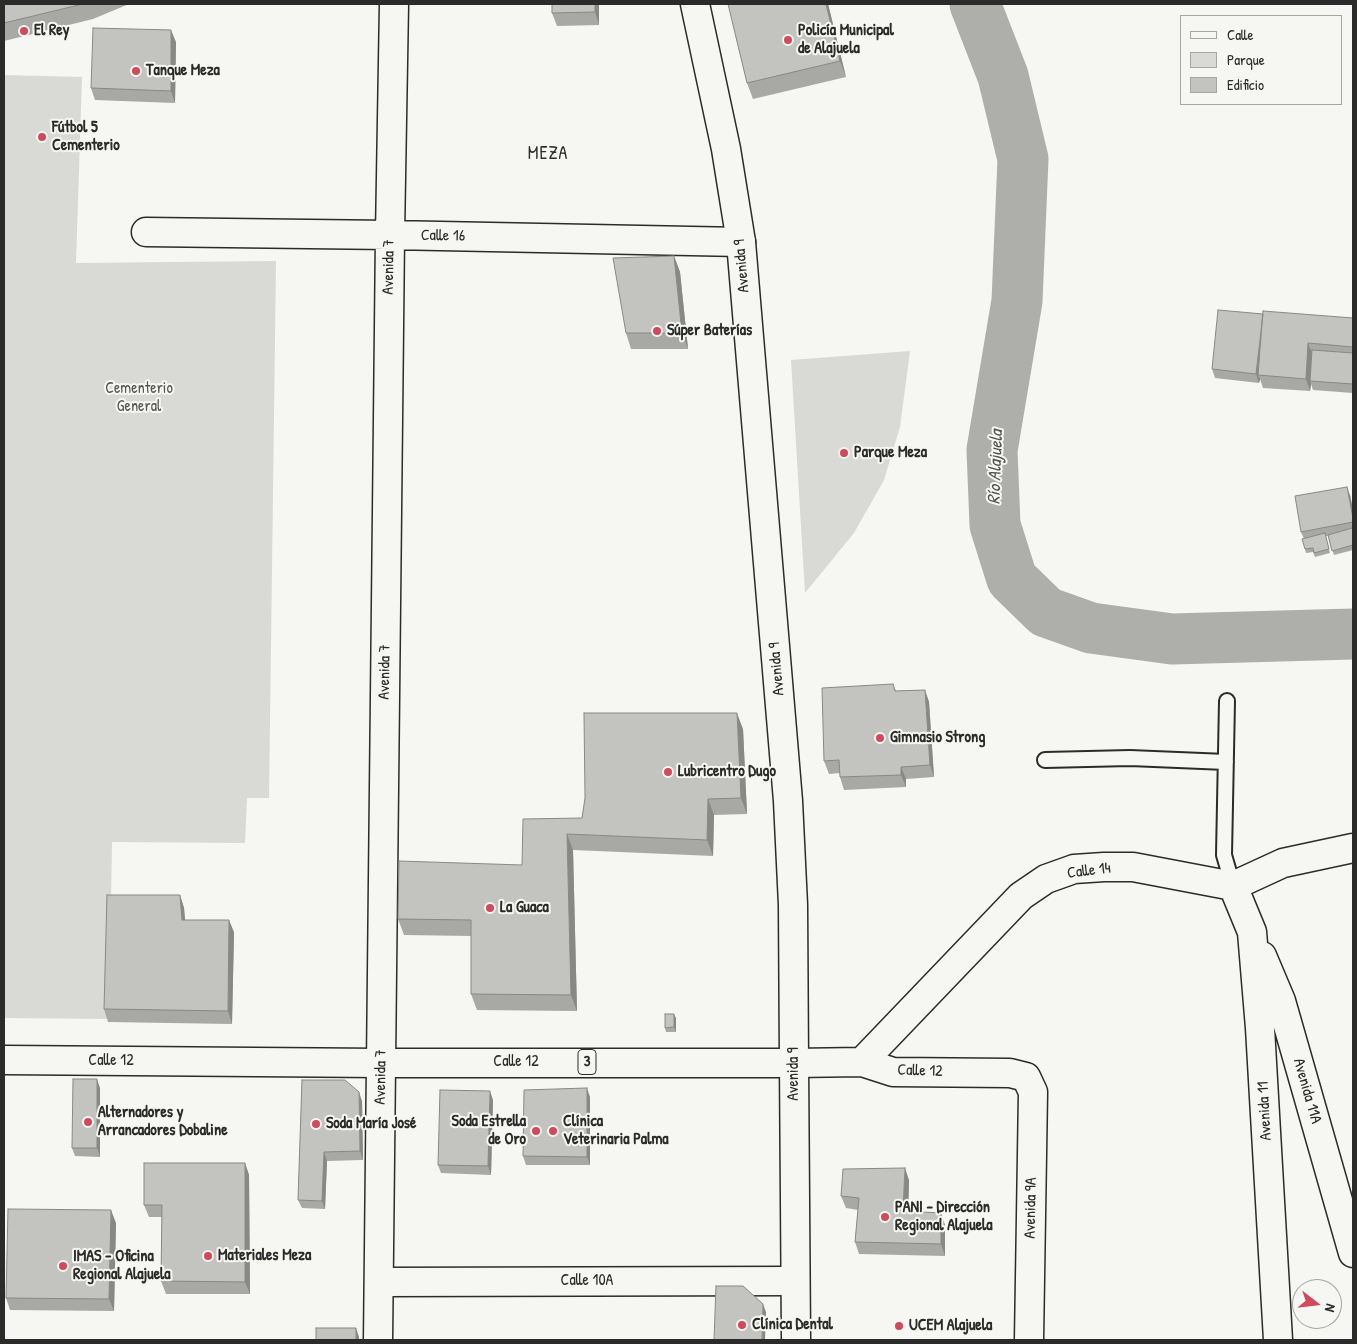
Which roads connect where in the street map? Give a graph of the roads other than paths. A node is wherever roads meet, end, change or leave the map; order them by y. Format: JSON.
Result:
{"nodes":[{"id":1,"x":394,"y":4,"type":"edge"},
{"id":2,"x":695,"y":4,"type":"edge"},
{"id":3,"x":146,"y":232,"type":"dead end"},
{"id":4,"x":390,"y":235,"type":"junction"},
{"id":5,"x":740,"y":242,"type":"junction"},
{"id":6,"x":1227,"y":701,"type":"dead end"},
{"id":7,"x":1045,"y":760,"type":"dead end"},
{"id":8,"x":1226,"y":762,"type":"junction"},
{"id":9,"x":1353,"y":848,"type":"edge"},
{"id":10,"x":1233,"y":886,"type":"junction"},
{"id":11,"x":1252,"y":932,"type":"junction"},
{"id":12,"x":4,"y":1060,"type":"edge"},
{"id":13,"x":862,"y":1062,"type":"junction"},
{"id":14,"x":381,"y":1063,"type":"junction"},
{"id":15,"x":794,"y":1063,"type":"junction"},
{"id":16,"x":1026,"y":1077,"type":"joint"},
{"id":17,"x":1353,"y":1253,"type":"edge"},
{"id":18,"x":795,"y":1281,"type":"junction"},
{"id":19,"x":379,"y":1282,"type":"junction"},
{"id":20,"x":378,"y":1340,"type":"edge"},
{"id":21,"x":796,"y":1340,"type":"edge"},
{"id":22,"x":1029,"y":1340,"type":"edge"},
{"id":23,"x":1278,"y":1340,"type":"edge"}],
"edges":[{"from":1,"to":4,"type":"street","name":"Avenida 7"},
{"from":2,"to":5,"type":"street","name":"Avenida 9"},
{"from":3,"to":4,"type":"street","name":"Calle 16"},
{"from":4,"to":5,"type":"street","name":"Calle 16"},
{"from":4,"to":14,"type":"street","name":"Avenida 7"},
{"from":5,"to":15,"type":"street","name":"Avenida 9"},
{"from":6,"to":8,"type":"lane"},
{"from":7,"to":8,"type":"lane"},
{"from":8,"to":10,"type":"lane"},
{"from":9,"to":10,"type":"street"},
{"from":10,"to":11,"type":"street","name":"Avenida 11"},
{"from":10,"to":13,"type":"street","name":"Calle 14"},
{"from":11,"to":17,"type":"street","name":"Avenida 11A"},
{"from":11,"to":23,"type":"street","name":"Avenida 11"},
{"from":12,"to":14,"type":"street","name":"Calle 12","number":"3"},
{"from":13,"to":15,"type":"street","name":"Calle 12"},
{"from":13,"to":16,"type":"street","name":"Calle 12"},
{"from":14,"to":15,"type":"street","name":"Calle 12","number":"3"},
{"from":14,"to":19,"type":"street","name":"Avenida 7"},
{"from":15,"to":18,"type":"street","name":"Avenida 9"},
{"from":16,"to":22,"type":"street","name":"Avenida 9A"},
{"from":18,"to":19,"type":"street","name":"Calle 10A"},
{"from":18,"to":21,"type":"street","name":"Avenida 9"},
{"from":19,"to":20,"type":"street","name":"Avenida 7"}]}
